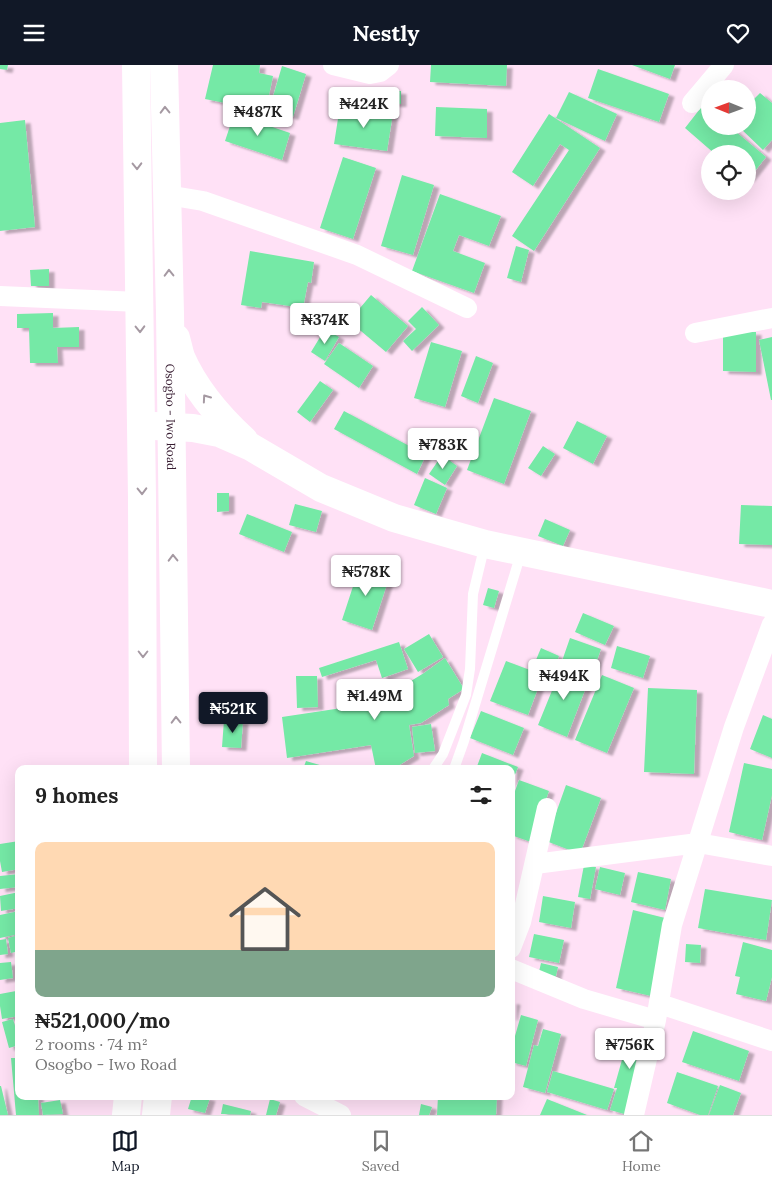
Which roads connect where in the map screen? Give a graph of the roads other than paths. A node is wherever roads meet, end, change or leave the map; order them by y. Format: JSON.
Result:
{"nodes":[{"id":1,"x":136,"y":65,"type":"edge"},
{"id":2,"x":164,"y":65,"type":"edge"},
{"id":3,"x":333,"y":65,"type":"edge"},
{"id":4,"x":389,"y":65,"type":"edge"},
{"id":5,"x":724,"y":65,"type":"edge"},
{"id":6,"x":692,"y":103,"type":"dead end"},
{"id":7,"x":167,"y":195,"type":"junction"},
{"id":8,"x":0,"y":296,"type":"edge"},
{"id":9,"x":139,"y":302,"type":"junction"},
{"id":10,"x":467,"y":308,"type":"dead end"},
{"id":11,"x":170,"y":313,"type":"junction"},
{"id":12,"x":770,"y":316,"type":"edge"},
{"id":13,"x":695,"y":333,"type":"dead end"},
{"id":14,"x":141,"y":426,"type":"junction"},
{"id":15,"x":171,"y":427,"type":"junction"},
{"id":16,"x":251,"y":447,"type":"junction"},
{"id":17,"x":485,"y":544,"type":"junction"},
{"id":18,"x":521,"y":551,"type":"junction"},
{"id":19,"x":772,"y":604,"type":"edge"},
{"id":20,"x":772,"y":624,"type":"edge"},
{"id":21,"x":143,"y":765,"type":"edge"},
{"id":22,"x":176,"y":765,"type":"edge"},
{"id":23,"x":437,"y":765,"type":"edge"},
{"id":24,"x":455,"y":765,"type":"edge"},
{"id":25,"x":546,"y":808,"type":"dead end"},
{"id":26,"x":698,"y":843,"type":"junction"},
{"id":27,"x":772,"y":856,"type":"edge"},
{"id":28,"x":535,"y":864,"type":"junction"},
{"id":29,"x":515,"y":938,"type":"edge"},
{"id":30,"x":515,"y":971,"type":"edge"},
{"id":31,"x":658,"y":1012,"type":"junction"},
{"id":32,"x":772,"y":1041,"type":"edge"},
{"id":33,"x":128,"y":1100,"type":"edge"},
{"id":34,"x":158,"y":1100,"type":"edge"},
{"id":35,"x":312,"y":1100,"type":"edge"},
{"id":36,"x":126,"y":1115,"type":"edge"},
{"id":37,"x":156,"y":1115,"type":"edge"},
{"id":38,"x":341,"y":1115,"type":"edge"},
{"id":39,"x":634,"y":1115,"type":"edge"}],
"edges":[{"from":1,"to":9,"type":"main road","one_way":true},
{"from":7,"to":2,"type":"main road","name":"Osogbo - Iwo Road","one_way":true},
{"from":3,"to":4,"type":"street"},
{"from":5,"to":6,"type":"street"},
{"from":7,"to":10,"type":"street"},
{"from":11,"to":7,"type":"main road","name":"Osogbo - Iwo Road","one_way":true},
{"from":8,"to":9,"type":"street"},
{"from":9,"to":14,"type":"main road","one_way":true},
{"from":11,"to":15,"type":"main road","name":"Osogbo - Iwo Road"},
{"from":16,"to":11,"type":"main road","one_way":true},
{"from":12,"to":13,"type":"street"},
{"from":14,"to":15,"type":"main road"},
{"from":14,"to":21,"type":"main road","one_way":true},
{"from":15,"to":16,"type":"main road"},
{"from":22,"to":15,"type":"main road","name":"Osogbo - Iwo Road","one_way":true},
{"from":16,"to":17,"type":"main road"},
{"from":17,"to":18,"type":"main road"},
{"from":17,"to":23,"type":"lane"},
{"from":18,"to":19,"type":"main road"},
{"from":18,"to":24,"type":"lane"},
{"from":20,"to":26,"type":"street"},
{"from":25,"to":28,"type":"street"},
{"from":26,"to":27,"type":"street"},
{"from":26,"to":28,"type":"street"},
{"from":26,"to":31,"type":"street"},
{"from":28,"to":29,"type":"street"},
{"from":30,"to":31,"type":"street"},
{"from":31,"to":32,"type":"street"},
{"from":31,"to":39,"type":"street"},
{"from":33,"to":36,"type":"main road"},
{"from":34,"to":37,"type":"main road"},
{"from":35,"to":38,"type":"street"}]}
